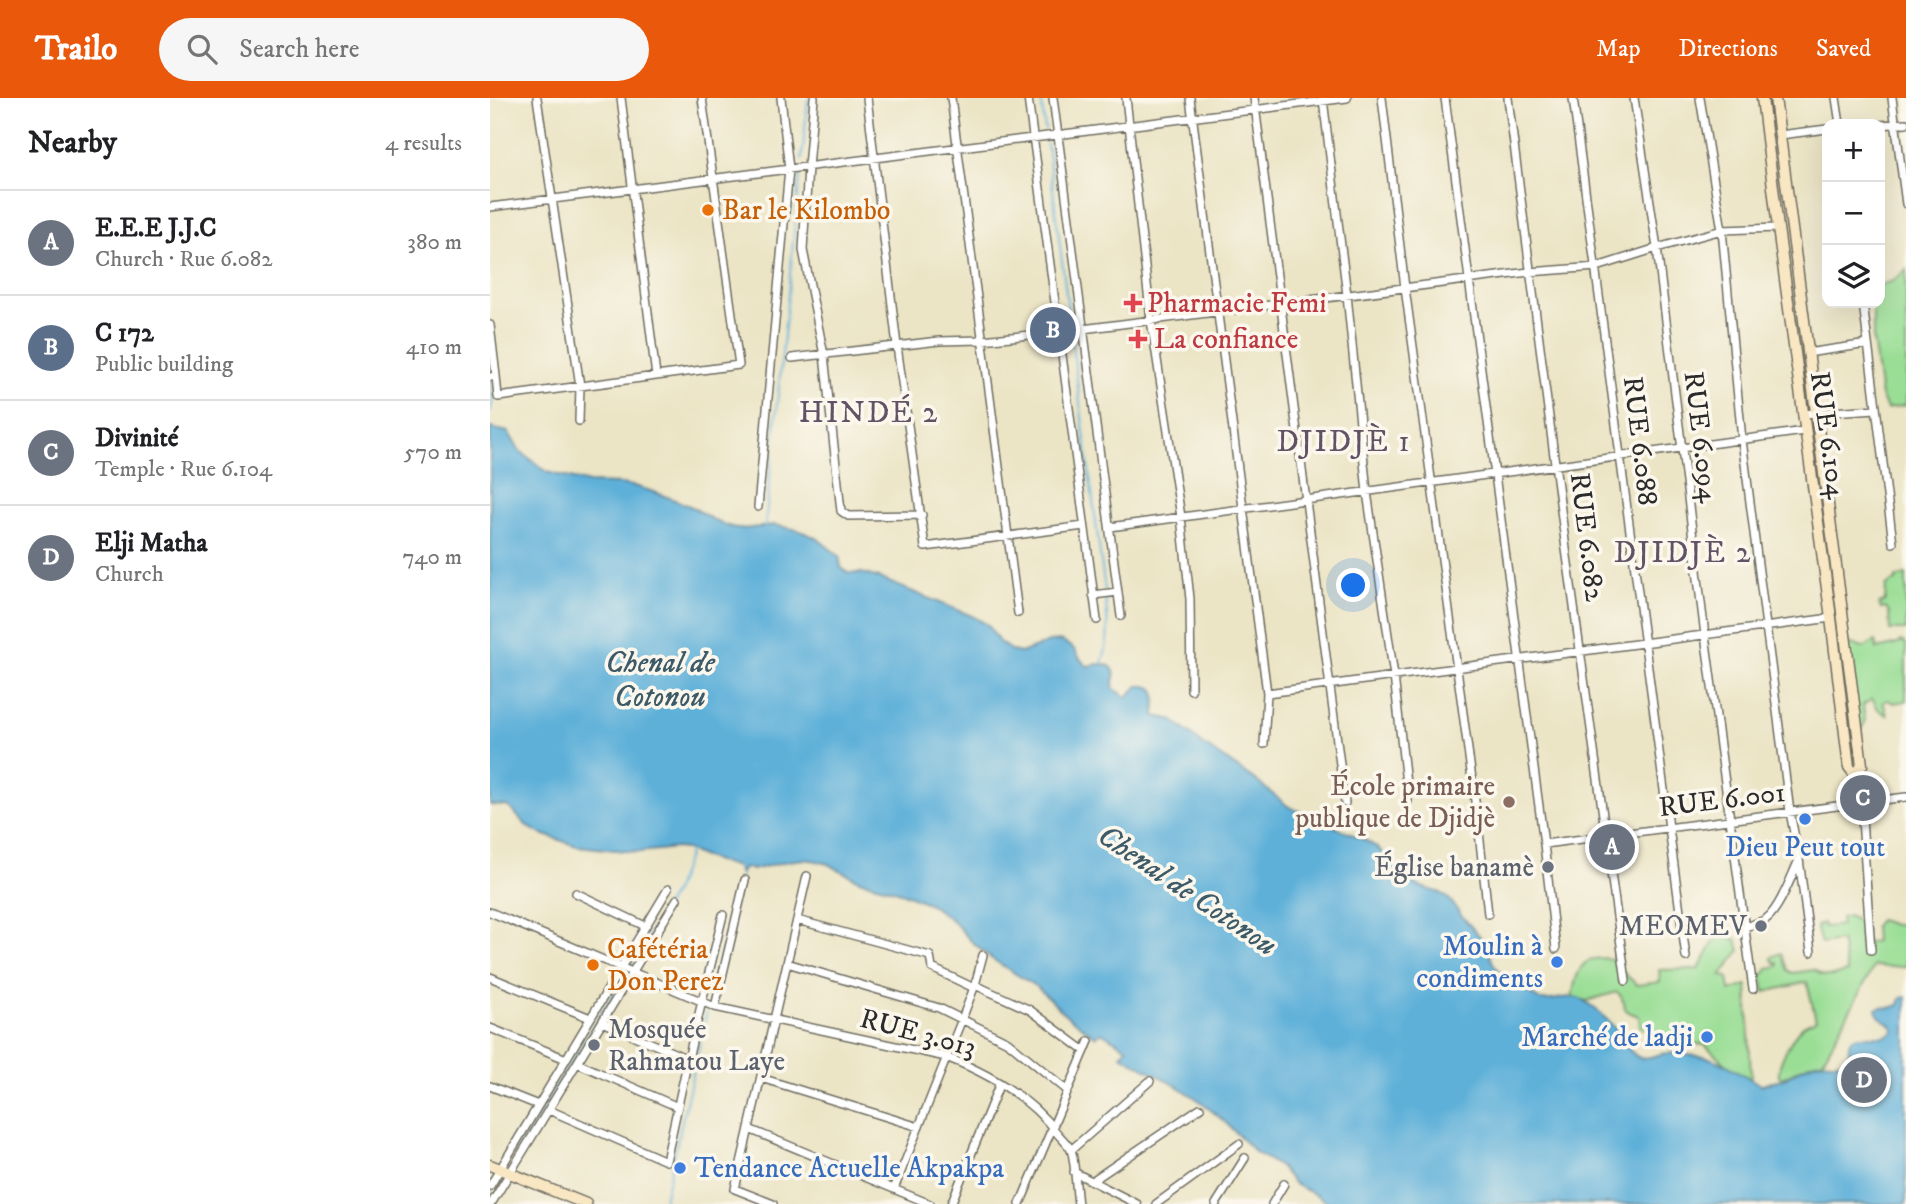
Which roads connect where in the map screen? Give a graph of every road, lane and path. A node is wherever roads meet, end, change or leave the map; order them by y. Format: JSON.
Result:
{"nodes":[{"id":1,"x":537,"y":98,"type":"edge"},
{"id":2,"x":621,"y":98,"type":"edge"},
{"id":3,"x":702,"y":98,"type":"edge"},
{"id":4,"x":781,"y":98,"type":"edge"},
{"id":5,"x":814,"y":98,"type":"edge"},
{"id":6,"x":867,"y":98,"type":"edge"},
{"id":7,"x":951,"y":98,"type":"edge"},
{"id":8,"x":1028,"y":98,"type":"edge"},
{"id":9,"x":1053,"y":98,"type":"edge"},
{"id":10,"x":1126,"y":98,"type":"edge"},
{"id":11,"x":1190,"y":98,"type":"edge"},
{"id":12,"x":1254,"y":98,"type":"edge"},
{"id":13,"x":1347,"y":98,"type":"edge"},
{"id":14,"x":1382,"y":98,"type":"edge"},
{"id":15,"x":1445,"y":98,"type":"edge"},
{"id":16,"x":1508,"y":98,"type":"edge"},
{"id":17,"x":1573,"y":98,"type":"edge"},
{"id":18,"x":1634,"y":98,"type":"edge"},
{"id":19,"x":1700,"y":98,"type":"edge"},
{"id":20,"x":1762,"y":98,"type":"edge"},
{"id":21,"x":1775,"y":98,"type":"edge"},
{"id":22,"x":1836,"y":98,"type":"edge"},
{"id":23,"x":1892,"y":98,"type":"edge"},
{"id":24,"x":1323,"y":100,"type":"edge"},
{"id":25,"x":1255,"y":110,"type":"junction"},
{"id":26,"x":1192,"y":118,"type":"junction"},
{"id":27,"x":1839,"y":119,"type":"edge"},
{"id":28,"x":1906,"y":123,"type":"edge"},
{"id":29,"x":1895,"y":124,"type":"junction"},
{"id":30,"x":1885,"y":125,"type":"edge"},
{"id":31,"x":1130,"y":126,"type":"junction"},
{"id":32,"x":1822,"y":130,"type":"edge"},
{"id":33,"x":1056,"y":135,"type":"junction"},
{"id":34,"x":1780,"y":135,"type":"junction"},
{"id":35,"x":1037,"y":138,"type":"junction"},
{"id":36,"x":957,"y":148,"type":"junction"},
{"id":37,"x":874,"y":158,"type":"junction"},
{"id":38,"x":808,"y":167,"type":"junction"},
{"id":39,"x":789,"y":169,"type":"junction"},
{"id":40,"x":712,"y":179,"type":"junction"},
{"id":41,"x":632,"y":189,"type":"junction"},
{"id":42,"x":551,"y":200,"type":"junction"},
{"id":43,"x":1906,"y":204,"type":"edge"},
{"id":44,"x":490,"y":207,"type":"edge"},
{"id":45,"x":1777,"y":228,"type":"junction"},
{"id":46,"x":1722,"y":230,"type":"junction"},
{"id":47,"x":1657,"y":248,"type":"junction"},
{"id":48,"x":1597,"y":267,"type":"junction"},
{"id":49,"x":1530,"y":272,"type":"junction"},
{"id":50,"x":1469,"y":280,"type":"junction"},
{"id":51,"x":1405,"y":288,"type":"junction"},
{"id":52,"x":1347,"y":295,"type":"junction"},
{"id":53,"x":1280,"y":304,"type":"junction"},
{"id":54,"x":1864,"y":308,"type":"edge"},
{"id":55,"x":1218,"y":312,"type":"junction"},
{"id":56,"x":1151,"y":320,"type":"junction"},
{"id":57,"x":490,"y":325,"type":"edge"},
{"id":58,"x":1084,"y":329,"type":"junction"},
{"id":59,"x":1059,"y":332,"type":"junction"},
{"id":60,"x":982,"y":340,"type":"junction"},
{"id":61,"x":1868,"y":344,"type":"junction"},
{"id":62,"x":897,"y":346,"type":"junction"},
{"id":63,"x":1807,"y":353,"type":"junction"},
{"id":64,"x":824,"y":355,"type":"junction"},
{"id":65,"x":792,"y":358,"type":"dead end"},
{"id":66,"x":656,"y":376,"type":"junction"},
{"id":67,"x":493,"y":377,"type":"edge"},
{"id":68,"x":580,"y":386,"type":"junction"},
{"id":69,"x":1876,"y":409,"type":"junction"},
{"id":70,"x":1817,"y":412,"type":"junction"},
{"id":71,"x":1802,"y":414,"type":"junction"},
{"id":72,"x":579,"y":421,"type":"dead end"},
{"id":73,"x":1804,"y":431,"type":"junction"},
{"id":74,"x":1742,"y":440,"type":"junction"},
{"id":75,"x":1682,"y":448,"type":"junction"},
{"id":76,"x":1620,"y":457,"type":"junction"},
{"id":77,"x":1556,"y":466,"type":"junction"},
{"id":78,"x":1495,"y":474,"type":"junction"},
{"id":79,"x":1432,"y":483,"type":"junction"},
{"id":80,"x":1367,"y":492,"type":"junction"},
{"id":81,"x":1306,"y":500,"type":"junction"},
{"id":82,"x":758,"y":507,"type":"dead end"},
{"id":83,"x":1243,"y":509,"type":"junction"},
{"id":84,"x":922,"y":515,"type":"junction"},
{"id":85,"x":1181,"y":517,"type":"junction"},
{"id":86,"x":1084,"y":526,"type":"junction"},
{"id":87,"x":1110,"y":527,"type":"junction"},
{"id":88,"x":1008,"y":536,"type":"junction"},
{"id":89,"x":1893,"y":543,"type":"dead end"},
{"id":90,"x":1114,"y":593,"type":"junction"},
{"id":91,"x":1096,"y":595,"type":"junction"},
{"id":92,"x":1018,"y":613,"type":"dead end"},
{"id":93,"x":1121,"y":616,"type":"dead end"},
{"id":94,"x":1830,"y":618,"type":"junction"},
{"id":95,"x":1097,"y":620,"type":"dead end"},
{"id":96,"x":1767,"y":626,"type":"junction"},
{"id":97,"x":1705,"y":635,"type":"junction"},
{"id":98,"x":1645,"y":643,"type":"junction"},
{"id":99,"x":1580,"y":651,"type":"junction"},
{"id":100,"x":1519,"y":659,"type":"junction"},
{"id":101,"x":1457,"y":667,"type":"junction"},
{"id":102,"x":1394,"y":676,"type":"junction"},
{"id":103,"x":1330,"y":684,"type":"junction"},
{"id":104,"x":1191,"y":690,"type":"dead end"},
{"id":105,"x":1267,"y":692,"type":"junction"},
{"id":106,"x":1264,"y":744,"type":"dead end"},
{"id":107,"x":1856,"y":776,"type":"junction"},
{"id":108,"x":1906,"y":797,"type":"edge"},
{"id":109,"x":1408,"y":802,"type":"dead end"},
{"id":110,"x":1345,"y":803,"type":"dead end"},
{"id":111,"x":1861,"y":804,"type":"junction"},
{"id":112,"x":1790,"y":812,"type":"junction"},
{"id":113,"x":1731,"y":820,"type":"junction"},
{"id":114,"x":1669,"y":828,"type":"junction"},
{"id":115,"x":1606,"y":836,"type":"junction"},
{"id":116,"x":1544,"y":844,"type":"junction"},
{"id":117,"x":1799,"y":859,"type":"junction"},
{"id":118,"x":807,"y":876,"type":"dead end"},
{"id":119,"x":745,"y":880,"type":"dead end"},
{"id":120,"x":667,"y":889,"type":"dead end"},
{"id":121,"x":576,"y":893,"type":"dead end"},
{"id":122,"x":677,"y":899,"type":"dead end"},
{"id":123,"x":490,"y":912,"type":"edge"},
{"id":124,"x":1488,"y":914,"type":"dead end"},
{"id":125,"x":723,"y":915,"type":"dead end"},
{"id":126,"x":797,"y":920,"type":"junction"},
{"id":127,"x":645,"y":926,"type":"junction"},
{"id":128,"x":1744,"y":927,"type":"junction"},
{"id":129,"x":1556,"y":949,"type":"dead end"},
{"id":130,"x":1871,"y":950,"type":"dead end"},
{"id":131,"x":1811,"y":952,"type":"dead end"},
{"id":132,"x":983,"y":956,"type":"dead end"},
{"id":133,"x":1686,"y":957,"type":"dead end"},
{"id":134,"x":788,"y":963,"type":"junction"},
{"id":135,"x":621,"y":967,"type":"junction"},
{"id":136,"x":633,"y":972,"type":"junction"},
{"id":137,"x":490,"y":977,"type":"edge"},
{"id":138,"x":1626,"y":981,"type":"dead end"},
{"id":139,"x":974,"y":986,"type":"junction"},
{"id":140,"x":1753,"y":989,"type":"dead end"},
{"id":141,"x":702,"y":1002,"type":"junction"},
{"id":142,"x":715,"y":1007,"type":"junction"},
{"id":143,"x":590,"y":1018,"type":"junction"},
{"id":144,"x":962,"y":1019,"type":"junction"},
{"id":145,"x":774,"y":1020,"type":"junction"},
{"id":146,"x":602,"y":1022,"type":"junction"},
{"id":147,"x":490,"y":1028,"type":"edge"},
{"id":148,"x":1089,"y":1041,"type":"dead end"},
{"id":149,"x":1085,"y":1051,"type":"junction"},
{"id":150,"x":946,"y":1056,"type":"junction"},
{"id":151,"x":566,"y":1059,"type":"junction"},
{"id":152,"x":688,"y":1059,"type":"junction"},
{"id":153,"x":577,"y":1063,"type":"junction"},
{"id":154,"x":761,"y":1078,"type":"junction"},
{"id":155,"x":1150,"y":1081,"type":"dead end"},
{"id":156,"x":1000,"y":1083,"type":"junction"},
{"id":157,"x":490,"y":1086,"type":"edge"},
{"id":158,"x":1068,"y":1091,"type":"junction"},
{"id":159,"x":538,"y":1105,"type":"junction"},
{"id":160,"x":678,"y":1107,"type":"junction"},
{"id":161,"x":1200,"y":1108,"type":"dead end"},
{"id":162,"x":548,"y":1110,"type":"junction"},
{"id":163,"x":919,"y":1127,"type":"junction"},
{"id":164,"x":1053,"y":1127,"type":"junction"},
{"id":165,"x":749,"y":1129,"type":"junction"},
{"id":166,"x":1239,"y":1144,"type":"dead end"},
{"id":167,"x":1071,"y":1150,"type":"junction"},
{"id":168,"x":1245,"y":1157,"type":"dead end"},
{"id":169,"x":500,"y":1169,"type":"edge"},
{"id":170,"x":1074,"y":1172,"type":"junction"},
{"id":171,"x":1092,"y":1181,"type":"junction"},
{"id":172,"x":1284,"y":1184,"type":"dead end"},
{"id":173,"x":490,"y":1186,"type":"edge"},
{"id":174,"x":894,"y":1189,"type":"junction"},
{"id":175,"x":567,"y":1201,"type":"edge"},
{"id":176,"x":491,"y":1204,"type":"edge"},
{"id":177,"x":586,"y":1204,"type":"edge"},
{"id":178,"x":773,"y":1204,"type":"edge"},
{"id":179,"x":930,"y":1204,"type":"edge"},
{"id":180,"x":951,"y":1204,"type":"edge"},
{"id":181,"x":1020,"y":1204,"type":"edge"},
{"id":182,"x":1078,"y":1204,"type":"edge"},
{"id":183,"x":1137,"y":1204,"type":"edge"},
{"id":184,"x":1156,"y":1204,"type":"edge"},
{"id":185,"x":1216,"y":1204,"type":"edge"},
{"id":186,"x":1272,"y":1204,"type":"edge"}],
"edges":[{"from":1,"to":42,"type":"street"},
{"from":2,"to":41,"type":"street"},
{"from":3,"to":40,"type":"street"},
{"from":4,"to":39,"type":"street"},
{"from":5,"to":38,"type":"street"},
{"from":6,"to":37,"type":"street"},
{"from":7,"to":36,"type":"street"},
{"from":8,"to":35,"type":"street"},
{"from":9,"to":33,"type":"street"},
{"from":10,"to":31,"type":"street"},
{"from":11,"to":26,"type":"street"},
{"from":12,"to":25,"type":"street"},
{"from":13,"to":24,"type":"street"},
{"from":14,"to":51,"type":"street"},
{"from":15,"to":50,"type":"street"},
{"from":16,"to":49,"type":"street","name":"RUE 6.082"},
{"from":17,"to":48,"type":"street","name":"RUE 6.088"},
{"from":18,"to":47,"type":"street","name":"RUE 6.094"},
{"from":19,"to":46,"type":"street"},
{"from":20,"to":45,"type":"street","name":"RUE 6.104"},
{"from":21,"to":34,"type":"street","name":"RUE 6.104"},
{"from":22,"to":27,"type":"street"},
{"from":23,"to":29,"type":"street"},
{"from":24,"to":25,"type":"street"},
{"from":24,"to":52,"type":"street"},
{"from":25,"to":26,"type":"street"},
{"from":25,"to":53,"type":"street"},
{"from":26,"to":31,"type":"street"},
{"from":26,"to":55,"type":"street"},
{"from":28,"to":29,"type":"street"},
{"from":29,"to":30,"type":"street"},
{"from":29,"to":43,"type":"street"},
{"from":31,"to":33,"type":"street"},
{"from":31,"to":56,"type":"street"},
{"from":32,"to":34,"type":"street"},
{"from":33,"to":35,"type":"street"},
{"from":33,"to":58,"type":"street"},
{"from":34,"to":63,"type":"street","name":"RUE 6.104"},
{"from":35,"to":36,"type":"street"},
{"from":35,"to":59,"type":"street"},
{"from":36,"to":37,"type":"street"},
{"from":36,"to":60,"type":"street"},
{"from":37,"to":38,"type":"street"},
{"from":37,"to":62,"type":"street"},
{"from":38,"to":39,"type":"street"},
{"from":38,"to":64,"type":"street"},
{"from":39,"to":40,"type":"street"},
{"from":39,"to":82,"type":"street"},
{"from":40,"to":41,"type":"street"},
{"from":40,"to":66,"type":"street"},
{"from":41,"to":42,"type":"street"},
{"from":41,"to":66,"type":"street"},
{"from":42,"to":44,"type":"street"},
{"from":42,"to":68,"type":"street"},
{"from":45,"to":46,"type":"street"},
{"from":45,"to":71,"type":"street","name":"RUE 6.104"},
{"from":46,"to":47,"type":"street"},
{"from":46,"to":74,"type":"street"},
{"from":47,"to":48,"type":"street"},
{"from":47,"to":75,"type":"street","name":"RUE 6.094"},
{"from":48,"to":49,"type":"street"},
{"from":48,"to":76,"type":"street","name":"RUE 6.088"},
{"from":49,"to":50,"type":"street"},
{"from":49,"to":77,"type":"street","name":"RUE 6.082"},
{"from":50,"to":51,"type":"street"},
{"from":50,"to":78,"type":"street"},
{"from":51,"to":52,"type":"street"},
{"from":51,"to":79,"type":"street"},
{"from":52,"to":53,"type":"street"},
{"from":52,"to":80,"type":"street"},
{"from":53,"to":55,"type":"street"},
{"from":53,"to":81,"type":"street"},
{"from":54,"to":61,"type":"street"},
{"from":55,"to":56,"type":"street"},
{"from":55,"to":83,"type":"street"},
{"from":56,"to":58,"type":"street"},
{"from":56,"to":85,"type":"street"},
{"from":57,"to":67,"type":"street"},
{"from":58,"to":59,"type":"street"},
{"from":58,"to":87,"type":"street"},
{"from":59,"to":60,"type":"street"},
{"from":59,"to":86,"type":"street"},
{"from":60,"to":62,"type":"street"},
{"from":60,"to":88,"type":"street"},
{"from":61,"to":63,"type":"street"},
{"from":61,"to":69,"type":"street"},
{"from":62,"to":64,"type":"street"},
{"from":62,"to":84,"type":"street"},
{"from":63,"to":70,"type":"street","name":"RUE 6.104"},
{"from":64,"to":65,"type":"street"},
{"from":64,"to":84,"type":"street"},
{"from":66,"to":68,"type":"street"},
{"from":67,"to":68,"type":"street"},
{"from":68,"to":72,"type":"street"},
{"from":69,"to":70,"type":"street"},
{"from":69,"to":89,"type":"street"},
{"from":70,"to":71,"type":"street"},
{"from":70,"to":107,"type":"street","name":"RUE 6.104"},
{"from":71,"to":73,"type":"street","name":"RUE 6.104"},
{"from":73,"to":74,"type":"street"},
{"from":73,"to":94,"type":"street","name":"RUE 6.104"},
{"from":74,"to":75,"type":"street"},
{"from":74,"to":96,"type":"street"},
{"from":75,"to":76,"type":"street"},
{"from":75,"to":97,"type":"street","name":"RUE 6.094"},
{"from":76,"to":77,"type":"street"},
{"from":76,"to":98,"type":"street","name":"RUE 6.088"},
{"from":77,"to":78,"type":"street"},
{"from":77,"to":99,"type":"street","name":"RUE 6.082"},
{"from":78,"to":79,"type":"street"},
{"from":78,"to":100,"type":"street"},
{"from":79,"to":80,"type":"street"},
{"from":79,"to":101,"type":"street"},
{"from":80,"to":81,"type":"street"},
{"from":80,"to":102,"type":"street"},
{"from":81,"to":83,"type":"street"},
{"from":81,"to":103,"type":"street"},
{"from":83,"to":85,"type":"street"},
{"from":83,"to":105,"type":"street"},
{"from":84,"to":88,"type":"street"},
{"from":85,"to":87,"type":"street"},
{"from":85,"to":104,"type":"street"},
{"from":86,"to":88,"type":"street"},
{"from":86,"to":91,"type":"street"},
{"from":87,"to":90,"type":"street"},
{"from":88,"to":92,"type":"street"},
{"from":90,"to":91,"type":"street"},
{"from":90,"to":93,"type":"street"},
{"from":91,"to":95,"type":"street"},
{"from":94,"to":96,"type":"street"},
{"from":94,"to":107,"type":"street","name":"RUE 6.104"},
{"from":96,"to":97,"type":"street"},
{"from":96,"to":112,"type":"street"},
{"from":97,"to":98,"type":"street"},
{"from":97,"to":113,"type":"street","name":"RUE 6.094"},
{"from":98,"to":99,"type":"street"},
{"from":98,"to":114,"type":"street","name":"RUE 6.088"},
{"from":99,"to":100,"type":"street"},
{"from":99,"to":115,"type":"street","name":"RUE 6.082"},
{"from":100,"to":101,"type":"street"},
{"from":100,"to":116,"type":"street"},
{"from":101,"to":102,"type":"street"},
{"from":101,"to":124,"type":"street"},
{"from":102,"to":103,"type":"street"},
{"from":102,"to":109,"type":"street"},
{"from":103,"to":105,"type":"street"},
{"from":103,"to":110,"type":"street"},
{"from":105,"to":106,"type":"street"},
{"from":107,"to":111,"type":"street","name":"RUE 6.104"},
{"from":108,"to":111,"type":"street","name":"RUE 6.001"},
{"from":111,"to":112,"type":"street","name":"RUE 6.001"},
{"from":111,"to":130,"type":"street"},
{"from":112,"to":113,"type":"street","name":"RUE 6.001"},
{"from":112,"to":117,"type":"street"},
{"from":113,"to":114,"type":"street","name":"RUE 6.001"},
{"from":113,"to":128,"type":"street","name":"RUE 6.094"},
{"from":114,"to":115,"type":"street","name":"RUE 6.001"},
{"from":114,"to":133,"type":"street","name":"RUE 6.088"},
{"from":115,"to":116,"type":"street","name":"RUE 6.001"},
{"from":115,"to":138,"type":"street","name":"RUE 6.082"},
{"from":116,"to":129,"type":"street"},
{"from":117,"to":128,"type":"street"},
{"from":117,"to":131,"type":"street"},
{"from":118,"to":126,"type":"street"},
{"from":119,"to":142,"type":"street"},
{"from":120,"to":127,"type":"street"},
{"from":121,"to":127,"type":"street"},
{"from":122,"to":136,"type":"street"},
{"from":123,"to":135,"type":"street","name":"RUE 3.013"},
{"from":125,"to":141,"type":"street"},
{"from":126,"to":134,"type":"street"},
{"from":126,"to":139,"type":"street"},
{"from":127,"to":135,"type":"street"},
{"from":128,"to":140,"type":"street","name":"RUE 6.094"},
{"from":132,"to":139,"type":"street"},
{"from":134,"to":144,"type":"street"},
{"from":134,"to":145,"type":"street"},
{"from":135,"to":136,"type":"street","name":"RUE 3.013"},
{"from":135,"to":143,"type":"street"},
{"from":136,"to":141,"type":"street","name":"RUE 3.013"},
{"from":136,"to":146,"type":"street"},
{"from":137,"to":143,"type":"street"},
{"from":139,"to":144,"type":"street"},
{"from":139,"to":149,"type":"street"},
{"from":141,"to":142,"type":"street","name":"RUE 3.013"},
{"from":141,"to":152,"type":"street"},
{"from":142,"to":145,"type":"street","name":"RUE 3.013"},
{"from":143,"to":151,"type":"street"},
{"from":144,"to":150,"type":"street"},
{"from":144,"to":158,"type":"street"},
{"from":145,"to":150,"type":"street","name":"RUE 3.013"},
{"from":145,"to":154,"type":"street"},
{"from":146,"to":152,"type":"street"},
{"from":146,"to":153,"type":"street"},
{"from":147,"to":151,"type":"street"},
{"from":148,"to":149,"type":"street"},
{"from":149,"to":158,"type":"street"},
{"from":150,"to":156,"type":"street","name":"RUE 3.013"},
{"from":150,"to":163,"type":"street"},
{"from":151,"to":159,"type":"street"},
{"from":152,"to":160,"type":"street"},
{"from":153,"to":160,"type":"street"},
{"from":153,"to":162,"type":"street"},
{"from":154,"to":163,"type":"street"},
{"from":154,"to":165,"type":"street"},
{"from":155,"to":167,"type":"street"},
{"from":156,"to":164,"type":"street","name":"RUE 3.013"},
{"from":156,"to":180,"type":"street"},
{"from":157,"to":159,"type":"street"},
{"from":158,"to":164,"type":"street"},
{"from":159,"to":169,"type":"street"},
{"from":160,"to":162,"type":"street"},
{"from":161,"to":171,"type":"street"},
{"from":162,"to":169,"type":"street"},
{"from":163,"to":174,"type":"street"},
{"from":164,"to":167,"type":"street","name":"RUE 3.013"},
{"from":164,"to":181,"type":"street"},
{"from":165,"to":174,"type":"street"},
{"from":165,"to":178,"type":"street"},
{"from":166,"to":184,"type":"street"},
{"from":167,"to":170,"type":"street"},
{"from":168,"to":185,"type":"street"},
{"from":169,"to":173,"type":"street"},
{"from":169,"to":175,"type":"street"},
{"from":169,"to":176,"type":"street"},
{"from":170,"to":171,"type":"street"},
{"from":170,"to":182,"type":"street"},
{"from":171,"to":183,"type":"street"},
{"from":172,"to":186,"type":"street"},
{"from":174,"to":179,"type":"street"},
{"from":175,"to":177,"type":"street"}]}
